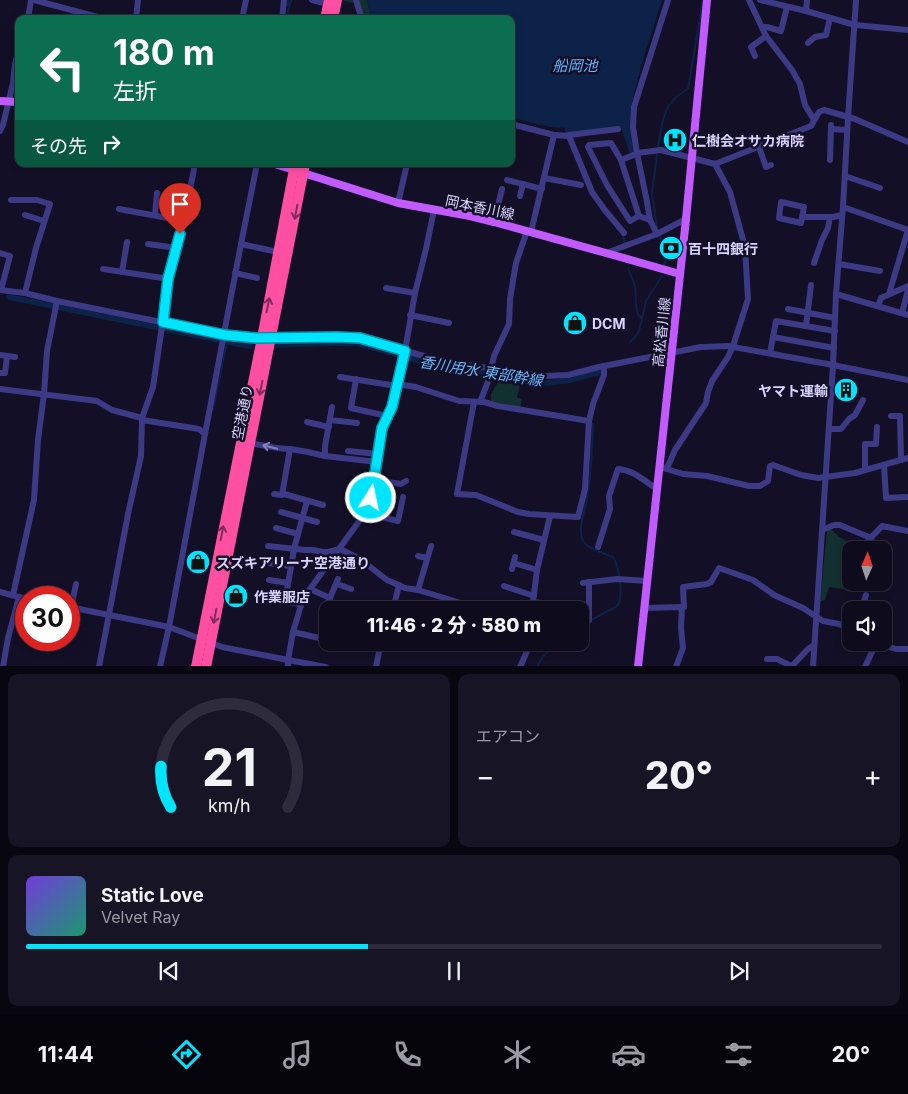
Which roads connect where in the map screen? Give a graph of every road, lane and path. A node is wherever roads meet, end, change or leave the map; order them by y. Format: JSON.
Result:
{"nodes":[{"id":1,"x":33,"y":0,"type":"edge"},
{"id":2,"x":138,"y":0,"type":"edge"},
{"id":3,"x":246,"y":0,"type":"edge"},
{"id":4,"x":284,"y":0,"type":"edge"},
{"id":5,"x":312,"y":0,"type":"edge"},
{"id":6,"x":357,"y":0,"type":"edge"},
{"id":7,"x":668,"y":0,"type":"edge"},
{"id":8,"x":707,"y":0,"type":"edge"},
{"id":9,"x":750,"y":0,"type":"edge"},
{"id":10,"x":760,"y":0,"type":"edge"},
{"id":11,"x":807,"y":0,"type":"edge"},
{"id":12,"x":856,"y":0,"type":"edge"},
{"id":13,"x":331,"y":1,"type":"edge"},
{"id":14,"x":770,"y":1,"type":"edge"},
{"id":15,"x":787,"y":7,"type":"junction"},
{"id":16,"x":806,"y":11,"type":"junction"},
{"id":17,"x":29,"y":15,"type":"edge"},
{"id":18,"x":91,"y":15,"type":"edge"},
{"id":19,"x":136,"y":15,"type":"edge"},
{"id":20,"x":243,"y":15,"type":"edge"},
{"id":21,"x":282,"y":15,"type":"edge"},
{"id":22,"x":326,"y":15,"type":"edge"},
{"id":23,"x":333,"y":15,"type":"edge"},
{"id":24,"x":361,"y":15,"type":"edge"},
{"id":25,"x":830,"y":18,"type":"junction"},
{"id":26,"x":855,"y":25,"type":"junction"},
{"id":27,"x":762,"y":27,"type":"junction"},
{"id":28,"x":908,"y":30,"type":"edge"},
{"id":29,"x":766,"y":36,"type":"junction"},
{"id":30,"x":808,"y":43,"type":"dead end"},
{"id":31,"x":755,"y":56,"type":"dead end"},
{"id":32,"x":15,"y":64,"type":"edge"},
{"id":33,"x":4,"y":102,"type":"edge"},
{"id":34,"x":848,"y":118,"type":"junction"},
{"id":35,"x":814,"y":120,"type":"junction"},
{"id":36,"x":515,"y":125,"type":"edge"},
{"id":37,"x":618,"y":129,"type":"dead end"},
{"id":38,"x":847,"y":130,"type":"junction"},
{"id":39,"x":0,"y":131,"type":"edge"},
{"id":40,"x":554,"y":135,"type":"junction"},
{"id":41,"x":569,"y":136,"type":"junction"},
{"id":42,"x":908,"y":142,"type":"edge"},
{"id":43,"x":759,"y":147,"type":"junction"},
{"id":44,"x":637,"y":153,"type":"junction"},
{"id":45,"x":692,"y":157,"type":"junction"},
{"id":46,"x":620,"y":160,"type":"junction"},
{"id":47,"x":830,"y":160,"type":"dead end"},
{"id":48,"x":716,"y":164,"type":"junction"},
{"id":49,"x":771,"y":165,"type":"dead end"},
{"id":50,"x":193,"y":167,"type":"edge"},
{"id":51,"x":257,"y":167,"type":"edge"},
{"id":52,"x":299,"y":167,"type":"edge"},
{"id":53,"x":406,"y":167,"type":"edge"},
{"id":54,"x":845,"y":176,"type":"junction"},
{"id":55,"x":544,"y":178,"type":"junction"},
{"id":56,"x":507,"y":180,"type":"dead end"},
{"id":57,"x":523,"y":184,"type":"junction"},
{"id":58,"x":581,"y":184,"type":"dead end"},
{"id":59,"x":880,"y":188,"type":"dead end"},
{"id":60,"x":502,"y":189,"type":"dead end"},
{"id":61,"x":542,"y":189,"type":"junction"},
{"id":62,"x":157,"y":193,"type":"dead end"},
{"id":63,"x":520,"y":196,"type":"dead end"},
{"id":64,"x":11,"y":200,"type":"dead end"},
{"id":65,"x":398,"y":203,"type":"junction"},
{"id":66,"x":843,"y":207,"type":"junction"},
{"id":67,"x":119,"y":209,"type":"dead end"},
{"id":68,"x":434,"y":210,"type":"junction"},
{"id":69,"x":25,"y":215,"type":"dead end"},
{"id":70,"x":155,"y":215,"type":"junction"},
{"id":71,"x":842,"y":215,"type":"junction"},
{"id":72,"x":639,"y":216,"type":"junction"},
{"id":73,"x":802,"y":217,"type":"dead end"},
{"id":74,"x":830,"y":217,"type":"junction"},
{"id":75,"x":686,"y":219,"type":"junction"},
{"id":76,"x":650,"y":220,"type":"junction"},
{"id":77,"x":44,"y":221,"type":"junction"},
{"id":78,"x":184,"y":221,"type":"junction"},
{"id":79,"x":494,"y":222,"type":"junction"},
{"id":80,"x":908,"y":230,"type":"edge"},
{"id":81,"x":529,"y":232,"type":"junction"},
{"id":82,"x":624,"y":233,"type":"dead end"},
{"id":83,"x":657,"y":234,"type":"junction"},
{"id":84,"x":128,"y":242,"type":"dead end"},
{"id":85,"x":148,"y":244,"type":"dead end"},
{"id":86,"x":241,"y":244,"type":"junction"},
{"id":87,"x":176,"y":248,"type":"junction"},
{"id":88,"x":278,"y":252,"type":"junction"},
{"id":89,"x":0,"y":253,"type":"edge"},
{"id":90,"x":606,"y":253,"type":"junction"},
{"id":91,"x":814,"y":263,"type":"dead end"},
{"id":92,"x":838,"y":264,"type":"junction"},
{"id":93,"x":103,"y":269,"type":"dead end"},
{"id":94,"x":880,"y":271,"type":"dead end"},
{"id":95,"x":122,"y":272,"type":"junction"},
{"id":96,"x":236,"y":273,"type":"junction"},
{"id":97,"x":680,"y":274,"type":"junction"},
{"id":98,"x":257,"y":278,"type":"dead end"},
{"id":99,"x":168,"y":279,"type":"junction"},
{"id":100,"x":811,"y":285,"type":"dead end"},
{"id":101,"x":908,"y":286,"type":"edge"},
{"id":102,"x":386,"y":288,"type":"dead end"},
{"id":103,"x":1,"y":290,"type":"edge"},
{"id":104,"x":908,"y":290,"type":"edge"},
{"id":105,"x":25,"y":293,"type":"junction"},
{"id":106,"x":415,"y":293,"type":"junction"},
{"id":107,"x":836,"y":294,"type":"junction"},
{"id":108,"x":890,"y":294,"type":"junction"},
{"id":109,"x":57,"y":301,"type":"junction"},
{"id":110,"x":878,"y":306,"type":"junction"},
{"id":111,"x":788,"y":309,"type":"dead end"},
{"id":112,"x":808,"y":313,"type":"junction"},
{"id":113,"x":905,"y":314,"type":"edge"},
{"id":114,"x":410,"y":315,"type":"junction"},
{"id":115,"x":835,"y":318,"type":"junction"},
{"id":116,"x":163,"y":322,"type":"junction"},
{"id":117,"x":449,"y":323,"type":"dead end"},
{"id":118,"x":806,"y":326,"type":"junction"},
{"id":119,"x":834,"y":331,"type":"junction"},
{"id":120,"x":225,"y":335,"type":"junction"},
{"id":121,"x":773,"y":337,"type":"junction"},
{"id":122,"x":266,"y":338,"type":"junction"},
{"id":123,"x":734,"y":346,"type":"junction"},
{"id":124,"x":834,"y":348,"type":"junction"},
{"id":125,"x":770,"y":353,"type":"junction"},
{"id":126,"x":671,"y":354,"type":"junction"},
{"id":127,"x":4,"y":355,"type":"edge"},
{"id":128,"x":404,"y":355,"type":"junction"},
{"id":129,"x":15,"y":357,"type":"dead end"},
{"id":130,"x":833,"y":365,"type":"junction"},
{"id":131,"x":604,"y":366,"type":"junction"},
{"id":132,"x":491,"y":368,"type":"junction"},
{"id":133,"x":0,"y":373,"type":"edge"},
{"id":134,"x":340,"y":377,"type":"dead end"},
{"id":135,"x":356,"y":379,"type":"junction"},
{"id":136,"x":908,"y":380,"type":"edge"},
{"id":137,"x":397,"y":385,"type":"junction"},
{"id":138,"x":0,"y":389,"type":"edge"},
{"id":139,"x":44,"y":394,"type":"junction"},
{"id":140,"x":863,"y":400,"type":"dead end"},
{"id":141,"x":477,"y":402,"type":"junction"},
{"id":142,"x":332,"y":407,"type":"dead end"},
{"id":143,"x":387,"y":416,"type":"junction"},
{"id":144,"x":891,"y":416,"type":"dead end"},
{"id":145,"x":142,"y":419,"type":"junction"},
{"id":146,"x":589,"y":421,"type":"junction"},
{"id":147,"x":307,"y":422,"type":"dead end"},
{"id":148,"x":330,"y":423,"type":"junction"},
{"id":149,"x":357,"y":423,"type":"dead end"},
{"id":150,"x":877,"y":428,"type":"dead end"},
{"id":151,"x":829,"y":429,"type":"junction"},
{"id":152,"x":205,"y":434,"type":"junction"},
{"id":153,"x":250,"y":443,"type":"junction"},
{"id":154,"x":290,"y":450,"type":"junction"},
{"id":155,"x":348,"y":451,"type":"dead end"},
{"id":156,"x":325,"y":456,"type":"junction"},
{"id":157,"x":377,"y":458,"type":"junction"},
{"id":158,"x":908,"y":458,"type":"edge"},
{"id":159,"x":900,"y":460,"type":"junction"},
{"id":160,"x":884,"y":465,"type":"junction"},
{"id":161,"x":663,"y":468,"type":"junction"},
{"id":162,"x":865,"y":470,"type":"junction"},
{"id":163,"x":826,"y":476,"type":"junction"},
{"id":164,"x":374,"y":480,"type":"junction"},
{"id":165,"x":406,"y":481,"type":"dead end"},
{"id":166,"x":657,"y":490,"type":"junction"},
{"id":167,"x":274,"y":494,"type":"dead end"},
{"id":168,"x":284,"y":494,"type":"dead end"},
{"id":169,"x":403,"y":497,"type":"dead end"},
{"id":170,"x":908,"y":497,"type":"edge"},
{"id":171,"x":307,"y":501,"type":"junction"},
{"id":172,"x":323,"y":504,"type":"dead end"},
{"id":173,"x":281,"y":512,"type":"dead end"},
{"id":174,"x":365,"y":513,"type":"junction"},
{"id":175,"x":550,"y":516,"type":"junction"},
{"id":176,"x":302,"y":518,"type":"junction"},
{"id":177,"x":317,"y":522,"type":"dead end"},
{"id":178,"x":276,"y":528,"type":"dead end"},
{"id":179,"x":822,"y":530,"type":"junction"},
{"id":180,"x":908,"y":531,"type":"edge"},
{"id":181,"x":514,"y":532,"type":"dead end"},
{"id":182,"x":298,"y":534,"type":"junction"},
{"id":183,"x":871,"y":538,"type":"junction"},
{"id":184,"x":544,"y":540,"type":"junction"},
{"id":185,"x":868,"y":541,"type":"edge"},
{"id":186,"x":268,"y":546,"type":"dead end"},
{"id":187,"x":431,"y":546,"type":"dead end"},
{"id":188,"x":598,"y":547,"type":"dead end"},
{"id":189,"x":294,"y":549,"type":"junction"},
{"id":190,"x":340,"y":549,"type":"junction"},
{"id":191,"x":418,"y":556,"type":"dead end"},
{"id":192,"x":427,"y":558,"type":"junction"},
{"id":193,"x":268,"y":563,"type":"dead end"},
{"id":194,"x":514,"y":563,"type":"dead end"},
{"id":195,"x":291,"y":566,"type":"junction"},
{"id":196,"x":538,"y":570,"type":"junction"},
{"id":197,"x":269,"y":580,"type":"dead end"},
{"id":198,"x":647,"y":581,"type":"junction"},
{"id":199,"x":288,"y":583,"type":"junction"},
{"id":200,"x":399,"y":585,"type":"junction"},
{"id":201,"x":22,"y":586,"type":"edge"},
{"id":202,"x":504,"y":586,"type":"dead end"},
{"id":203,"x":310,"y":589,"type":"junction"},
{"id":204,"x":351,"y":589,"type":"dead end"},
{"id":205,"x":418,"y":590,"type":"junction"},
{"id":206,"x":0,"y":592,"type":"edge"},
{"id":207,"x":866,"y":595,"type":"dead end"},
{"id":208,"x":15,"y":596,"type":"edge"},
{"id":209,"x":262,"y":598,"type":"dead end"},
{"id":210,"x":533,"y":599,"type":"junction"},
{"id":211,"x":395,"y":601,"type":"edge"},
{"id":212,"x":454,"y":601,"type":"edge"},
{"id":213,"x":544,"y":601,"type":"edge"},
{"id":214,"x":588,"y":601,"type":"edge"},
{"id":215,"x":864,"y":601,"type":"edge"},
{"id":216,"x":285,"y":602,"type":"junction"},
{"id":217,"x":302,"y":604,"type":"junction"},
{"id":218,"x":682,"y":607,"type":"junction"},
{"id":219,"x":644,"y":608,"type":"junction"},
{"id":220,"x":80,"y":609,"type":"edge"},
{"id":221,"x":15,"y":614,"type":"edge"},
{"id":222,"x":108,"y":615,"type":"junction"},
{"id":223,"x":816,"y":617,"type":"junction"},
{"id":224,"x":842,"y":625,"type":"edge"},
{"id":225,"x":169,"y":627,"type":"junction"},
{"id":226,"x":293,"y":632,"type":"junction"},
{"id":227,"x":319,"y":638,"type":"edge"},
{"id":228,"x":206,"y":640,"type":"junction"},
{"id":229,"x":814,"y":646,"type":"junction"},
{"id":230,"x":908,"y":649,"type":"edge"},
{"id":231,"x":378,"y":651,"type":"edge"},
{"id":232,"x":527,"y":651,"type":"edge"},
{"id":233,"x":767,"y":659,"type":"dead end"},
{"id":234,"x":288,"y":663,"type":"edge"},
{"id":235,"x":3,"y":666,"type":"edge"},
{"id":236,"x":99,"y":666,"type":"edge"},
{"id":237,"x":160,"y":666,"type":"edge"},
{"id":238,"x":196,"y":666,"type":"edge"},
{"id":239,"x":206,"y":666,"type":"edge"},
{"id":240,"x":326,"y":666,"type":"edge"},
{"id":241,"x":376,"y":666,"type":"edge"},
{"id":242,"x":520,"y":666,"type":"edge"},
{"id":243,"x":638,"y":666,"type":"edge"},
{"id":244,"x":676,"y":666,"type":"edge"},
{"id":245,"x":791,"y":666,"type":"edge"},
{"id":246,"x":813,"y":666,"type":"edge"},
{"id":247,"x":865,"y":666,"type":"edge"}],
"edges":[{"from":1,"to":17,"type":"street"},
{"from":1,"to":18,"type":"street"},
{"from":2,"to":19,"type":"street"},
{"from":3,"to":20,"type":"street"},
{"from":4,"to":21,"type":"street"},
{"from":5,"to":13,"type":"street"},
{"from":6,"to":24,"type":"street"},
{"from":7,"to":44,"type":"street"},
{"from":8,"to":45,"type":"main road","name":"高松香川線"},
{"from":9,"to":27,"type":"street"},
{"from":10,"to":14,"type":"street"},
{"from":11,"to":16,"type":"street"},
{"from":12,"to":26,"type":"street"},
{"from":13,"to":22,"type":"highway"},
{"from":13,"to":23,"type":"highway"},
{"from":14,"to":15,"type":"street"},
{"from":15,"to":16,"type":"street"},
{"from":15,"to":27,"type":"street"},
{"from":16,"to":25,"type":"street"},
{"from":25,"to":26,"type":"street"},
{"from":25,"to":30,"type":"street"},
{"from":26,"to":28,"type":"street"},
{"from":26,"to":34,"type":"street"},
{"from":27,"to":29,"type":"street"},
{"from":29,"to":31,"type":"street"},
{"from":29,"to":35,"type":"street"},
{"from":32,"to":33,"type":"street"},
{"from":33,"to":39,"type":"street"},
{"from":34,"to":35,"type":"street"},
{"from":34,"to":38,"type":"street"},
{"from":34,"to":42,"type":"street"},
{"from":35,"to":43,"type":"street"},
{"from":36,"to":40,"type":"street"},
{"from":37,"to":41,"type":"street"},
{"from":38,"to":47,"type":"street"},
{"from":38,"to":54,"type":"street"},
{"from":40,"to":41,"type":"street"},
{"from":40,"to":55,"type":"street"},
{"from":41,"to":82,"type":"street"},
{"from":43,"to":48,"type":"street"},
{"from":43,"to":49,"type":"street"},
{"from":44,"to":45,"type":"street"},
{"from":44,"to":46,"type":"street"},
{"from":44,"to":76,"type":"street"},
{"from":45,"to":48,"type":"street"},
{"from":45,"to":75,"type":"main road","name":"高松香川線"},
{"from":46,"to":72,"type":"street"},
{"from":46,"to":72,"type":"street"},
{"from":48,"to":123,"type":"street"},
{"from":50,"to":78,"type":"street"},
{"from":51,"to":86,"type":"street"},
{"from":52,"to":65,"type":"main road","name":"岡本香川線"},
{"from":52,"to":88,"type":"highway","name":"空港通り"},
{"from":52,"to":122,"type":"highway","name":"空港通り","one_way":true},
{"from":53,"to":65,"type":"street"},
{"from":54,"to":59,"type":"street"},
{"from":54,"to":66,"type":"street"},
{"from":55,"to":58,"type":"street"},
{"from":55,"to":61,"type":"street"},
{"from":56,"to":57,"type":"street"},
{"from":57,"to":61,"type":"street"},
{"from":57,"to":63,"type":"street"},
{"from":60,"to":79,"type":"street"},
{"from":61,"to":81,"type":"street"},
{"from":62,"to":70,"type":"street"},
{"from":64,"to":77,"type":"street"},
{"from":65,"to":68,"type":"main road","name":"岡本香川線"},
{"from":66,"to":71,"type":"street"},
{"from":66,"to":80,"type":"street"},
{"from":67,"to":70,"type":"street"},
{"from":68,"to":79,"type":"main road","name":"岡本香川線"},
{"from":68,"to":106,"type":"street"},
{"from":69,"to":77,"type":"street"},
{"from":70,"to":78,"type":"street"},
{"from":71,"to":74,"type":"street"},
{"from":71,"to":92,"type":"street"},
{"from":72,"to":76,"type":"street"},
{"from":73,"to":74,"type":"street"},
{"from":74,"to":91,"type":"street"},
{"from":75,"to":83,"type":"street"},
{"from":75,"to":97,"type":"main road","name":"高松香川線"},
{"from":76,"to":83,"type":"street"},
{"from":77,"to":105,"type":"street"},
{"from":78,"to":87,"type":"street"},
{"from":79,"to":81,"type":"main road","name":"岡本香川線"},
{"from":80,"to":108,"type":"street"},
{"from":81,"to":90,"type":"main road","name":"岡本香川線"},
{"from":81,"to":132,"type":"street"},
{"from":83,"to":90,"type":"street"},
{"from":84,"to":95,"type":"street"},
{"from":85,"to":87,"type":"street"},
{"from":86,"to":88,"type":"street"},
{"from":86,"to":96,"type":"street"},
{"from":87,"to":99,"type":"street"},
{"from":122,"to":88,"type":"highway","name":"空港通り","one_way":true},
{"from":89,"to":103,"type":"street"},
{"from":90,"to":97,"type":"main road","name":"岡本香川線"},
{"from":92,"to":94,"type":"street"},
{"from":92,"to":107,"type":"street"},
{"from":93,"to":95,"type":"street"},
{"from":95,"to":99,"type":"street"},
{"from":96,"to":98,"type":"street"},
{"from":96,"to":120,"type":"street"},
{"from":97,"to":126,"type":"main road","name":"高松香川線"},
{"from":99,"to":116,"type":"street"},
{"from":100,"to":112,"type":"street"},
{"from":101,"to":108,"type":"street"},
{"from":102,"to":106,"type":"street"},
{"from":103,"to":105,"type":"street"},
{"from":104,"to":113,"type":"street"},
{"from":105,"to":109,"type":"street"},
{"from":106,"to":114,"type":"street"},
{"from":107,"to":110,"type":"street"},
{"from":107,"to":115,"type":"street"},
{"from":108,"to":110,"type":"street"},
{"from":109,"to":116,"type":"street"},
{"from":109,"to":139,"type":"street"},
{"from":110,"to":113,"type":"street"},
{"from":111,"to":112,"type":"street"},
{"from":112,"to":115,"type":"street"},
{"from":112,"to":118,"type":"street"},
{"from":114,"to":117,"type":"street"},
{"from":114,"to":128,"type":"street"},
{"from":115,"to":119,"type":"street"},
{"from":116,"to":120,"type":"street"},
{"from":116,"to":145,"type":"street"},
{"from":118,"to":119,"type":"street"},
{"from":118,"to":121,"type":"street"},
{"from":119,"to":124,"type":"street"},
{"from":120,"to":122,"type":"street"},
{"from":120,"to":152,"type":"street"},
{"from":121,"to":124,"type":"street"},
{"from":121,"to":125,"type":"street"},
{"from":122,"to":128,"type":"street"},
{"from":122,"to":153,"type":"highway","name":"空港通り","one_way":true},
{"from":228,"to":122,"type":"highway","name":"空港通り","one_way":true},
{"from":123,"to":125,"type":"street"},
{"from":123,"to":126,"type":"street"},
{"from":123,"to":161,"type":"street"},
{"from":124,"to":130,"type":"street"},
{"from":125,"to":130,"type":"street"},
{"from":126,"to":131,"type":"street"},
{"from":126,"to":161,"type":"main road","name":"高松香川線"},
{"from":127,"to":129,"type":"street"},
{"from":127,"to":133,"type":"street"},
{"from":128,"to":132,"type":"street"},
{"from":128,"to":137,"type":"street"},
{"from":130,"to":136,"type":"street"},
{"from":130,"to":151,"type":"street"},
{"from":131,"to":132,"type":"street"},
{"from":131,"to":146,"type":"street"},
{"from":132,"to":141,"type":"street"},
{"from":134,"to":135,"type":"street"},
{"from":135,"to":137,"type":"street"},
{"from":135,"to":143,"type":"street"},
{"from":137,"to":141,"type":"street"},
{"from":137,"to":143,"type":"street"},
{"from":138,"to":139,"type":"street"},
{"from":139,"to":145,"type":"street"},
{"from":139,"to":201,"type":"street"},
{"from":140,"to":151,"type":"street"},
{"from":141,"to":146,"type":"street"},
{"from":141,"to":175,"type":"street"},
{"from":142,"to":148,"type":"street"},
{"from":143,"to":157,"type":"street"},
{"from":144,"to":159,"type":"street"},
{"from":145,"to":152,"type":"street"},
{"from":145,"to":222,"type":"street"},
{"from":146,"to":175,"type":"street"},
{"from":147,"to":148,"type":"street"},
{"from":148,"to":149,"type":"street"},
{"from":148,"to":156,"type":"street"},
{"from":150,"to":162,"type":"street"},
{"from":151,"to":163,"type":"street"},
{"from":152,"to":225,"type":"street"},
{"from":154,"to":153,"type":"street","one_way":true},
{"from":153,"to":228,"type":"highway","name":"空港通り","one_way":true},
{"from":154,"to":156,"type":"street"},
{"from":154,"to":167,"type":"street"},
{"from":155,"to":157,"type":"street"},
{"from":156,"to":157,"type":"street"},
{"from":157,"to":164,"type":"street"},
{"from":158,"to":159,"type":"street"},
{"from":159,"to":160,"type":"street"},
{"from":160,"to":162,"type":"street"},
{"from":160,"to":170,"type":"street"},
{"from":161,"to":163,"type":"street"},
{"from":161,"to":166,"type":"main road","name":"高松香川線"},
{"from":162,"to":163,"type":"street"},
{"from":163,"to":179,"type":"street"},
{"from":164,"to":165,"type":"street"},
{"from":164,"to":174,"type":"street"},
{"from":166,"to":188,"type":"street"},
{"from":166,"to":198,"type":"main road","name":"高松香川線"},
{"from":168,"to":171,"type":"street"},
{"from":169,"to":174,"type":"street"},
{"from":171,"to":172,"type":"street"},
{"from":171,"to":176,"type":"street"},
{"from":173,"to":176,"type":"street"},
{"from":174,"to":190,"type":"street"},
{"from":175,"to":184,"type":"street"},
{"from":176,"to":177,"type":"street"},
{"from":176,"to":182,"type":"street"},
{"from":178,"to":182,"type":"street"},
{"from":179,"to":183,"type":"street"},
{"from":179,"to":223,"type":"street"},
{"from":180,"to":183,"type":"street"},
{"from":181,"to":184,"type":"street"},
{"from":182,"to":189,"type":"street"},
{"from":183,"to":185,"type":"street"},
{"from":184,"to":196,"type":"street"},
{"from":186,"to":189,"type":"street"},
{"from":187,"to":192,"type":"street"},
{"from":189,"to":190,"type":"street"},
{"from":189,"to":195,"type":"street"},
{"from":190,"to":200,"type":"street"},
{"from":190,"to":203,"type":"street"},
{"from":191,"to":192,"type":"street"},
{"from":192,"to":205,"type":"street"},
{"from":193,"to":195,"type":"street"},
{"from":194,"to":196,"type":"street"},
{"from":195,"to":199,"type":"street"},
{"from":196,"to":210,"type":"street"},
{"from":197,"to":199,"type":"street"},
{"from":198,"to":214,"type":"street"},
{"from":198,"to":219,"type":"main road","name":"高松香川線"},
{"from":199,"to":216,"type":"street"},
{"from":200,"to":205,"type":"street"},
{"from":200,"to":211,"type":"street"},
{"from":202,"to":210,"type":"street"},
{"from":203,"to":204,"type":"street"},
{"from":203,"to":217,"type":"street"},
{"from":205,"to":212,"type":"street"},
{"from":206,"to":208,"type":"street"},
{"from":207,"to":215,"type":"street"},
{"from":209,"to":216,"type":"street"},
{"from":210,"to":213,"type":"street"},
{"from":216,"to":217,"type":"street"},
{"from":217,"to":226,"type":"street"},
{"from":218,"to":219,"type":"street"},
{"from":218,"to":223,"type":"street"},
{"from":218,"to":244,"type":"street"},
{"from":219,"to":243,"type":"main road","name":"高松香川線"},
{"from":220,"to":222,"type":"street"},
{"from":221,"to":235,"type":"street"},
{"from":222,"to":225,"type":"street"},
{"from":222,"to":236,"type":"street"},
{"from":223,"to":224,"type":"street"},
{"from":223,"to":229,"type":"street"},
{"from":225,"to":228,"type":"street"},
{"from":225,"to":237,"type":"street"},
{"from":226,"to":227,"type":"street"},
{"from":226,"to":234,"type":"street"},
{"from":228,"to":234,"type":"street"},
{"from":228,"to":238,"type":"highway","name":"空港通り"},
{"from":228,"to":239,"type":"highway","name":"空港通り"},
{"from":229,"to":245,"type":"street"},
{"from":229,"to":246,"type":"street"},
{"from":230,"to":247,"type":"street"},
{"from":231,"to":241,"type":"street"},
{"from":232,"to":242,"type":"street"},
{"from":233,"to":245,"type":"street"},
{"from":234,"to":240,"type":"street"}]}
